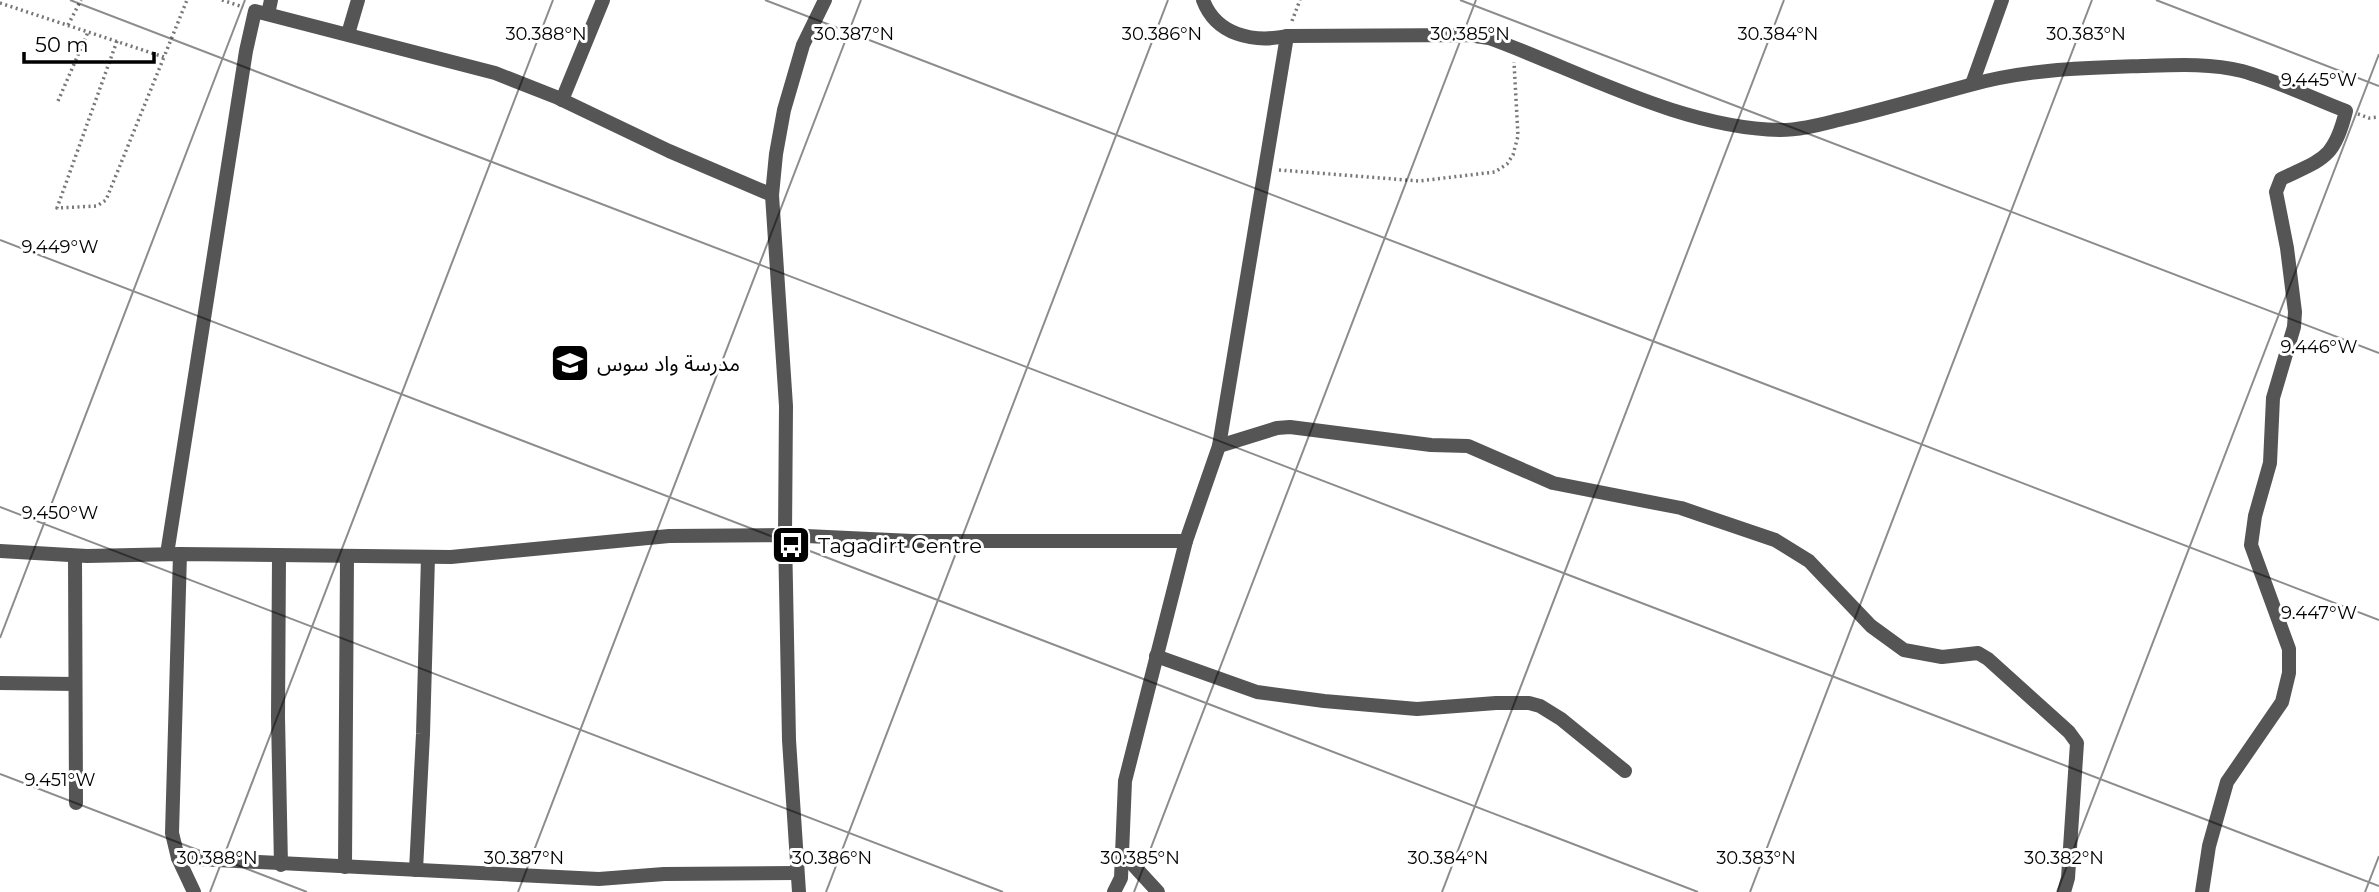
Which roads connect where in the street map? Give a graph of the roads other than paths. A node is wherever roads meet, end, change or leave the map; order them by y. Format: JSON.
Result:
{"nodes":[{"id":1,"x":359,"y":0,"type":"edge"},
{"id":2,"x":603,"y":0,"type":"edge"},
{"id":3,"x":825,"y":0,"type":"edge"},
{"id":4,"x":1203,"y":0,"type":"edge"},
{"id":5,"x":2002,"y":0,"type":"edge"},
{"id":6,"x":265,"y":8,"type":"edge"},
{"id":7,"x":348,"y":34,"type":"junction"},
{"id":8,"x":1287,"y":36,"type":"junction"},
{"id":9,"x":1972,"y":84,"type":"junction"},
{"id":10,"x":562,"y":100,"type":"junction"},
{"id":11,"x":772,"y":195,"type":"junction"},
{"id":12,"x":1219,"y":446,"type":"junction"},
{"id":13,"x":785,"y":535,"type":"junction"},
{"id":14,"x":1186,"y":541,"type":"junction"},
{"id":15,"x":0,"y":551,"type":"edge"},
{"id":16,"x":173,"y":554,"type":"junction"},
{"id":17,"x":75,"y":556,"type":"junction"},
{"id":18,"x":279,"y":556,"type":"junction"},
{"id":19,"x":347,"y":556,"type":"junction"},
{"id":20,"x":428,"y":557,"type":"junction"},
{"id":21,"x":1156,"y":656,"type":"junction"},
{"id":22,"x":0,"y":682,"type":"edge"},
{"id":23,"x":75,"y":684,"type":"junction"},
{"id":24,"x":1625,"y":771,"type":"dead end"},
{"id":25,"x":76,"y":803,"type":"dead end"},
{"id":26,"x":1124,"y":855,"type":"junction"},
{"id":27,"x":178,"y":858,"type":"junction"},
{"id":28,"x":281,"y":865,"type":"junction"},
{"id":29,"x":345,"y":867,"type":"junction"},
{"id":30,"x":416,"y":870,"type":"junction"},
{"id":31,"x":797,"y":873,"type":"junction"},
{"id":32,"x":194,"y":892,"type":"edge"},
{"id":33,"x":799,"y":892,"type":"edge"},
{"id":34,"x":1114,"y":892,"type":"edge"},
{"id":35,"x":1158,"y":892,"type":"edge"},
{"id":36,"x":2064,"y":892,"type":"edge"},
{"id":37,"x":2202,"y":892,"type":"edge"}],
"edges":[{"from":1,"to":7,"type":"street"},
{"from":2,"to":10,"type":"street"},
{"from":3,"to":11,"type":"street"},
{"from":4,"to":8,"type":"street"},
{"from":5,"to":9,"type":"street"},
{"from":6,"to":7,"type":"street"},
{"from":6,"to":16,"type":"street"},
{"from":7,"to":10,"type":"street"},
{"from":8,"to":9,"type":"street"},
{"from":8,"to":12,"type":"street"},
{"from":9,"to":37,"type":"street"},
{"from":10,"to":11,"type":"street"},
{"from":11,"to":13,"type":"street"},
{"from":12,"to":14,"type":"street"},
{"from":12,"to":36,"type":"street"},
{"from":13,"to":14,"type":"street"},
{"from":13,"to":20,"type":"street"},
{"from":13,"to":31,"type":"street"},
{"from":14,"to":21,"type":"street"},
{"from":15,"to":17,"type":"street"},
{"from":16,"to":17,"type":"street"},
{"from":16,"to":18,"type":"street"},
{"from":16,"to":27,"type":"street"},
{"from":17,"to":23,"type":"street"},
{"from":18,"to":19,"type":"street"},
{"from":18,"to":28,"type":"street"},
{"from":19,"to":20,"type":"street"},
{"from":19,"to":29,"type":"street"},
{"from":20,"to":30,"type":"street"},
{"from":21,"to":24,"type":"street"},
{"from":21,"to":26,"type":"street"},
{"from":22,"to":23,"type":"street"},
{"from":23,"to":25,"type":"street"},
{"from":26,"to":34,"type":"street"},
{"from":26,"to":35,"type":"street"},
{"from":27,"to":28,"type":"street"},
{"from":27,"to":32,"type":"street"},
{"from":28,"to":29,"type":"street"},
{"from":29,"to":30,"type":"street"},
{"from":30,"to":31,"type":"street"},
{"from":31,"to":33,"type":"street"}]}
